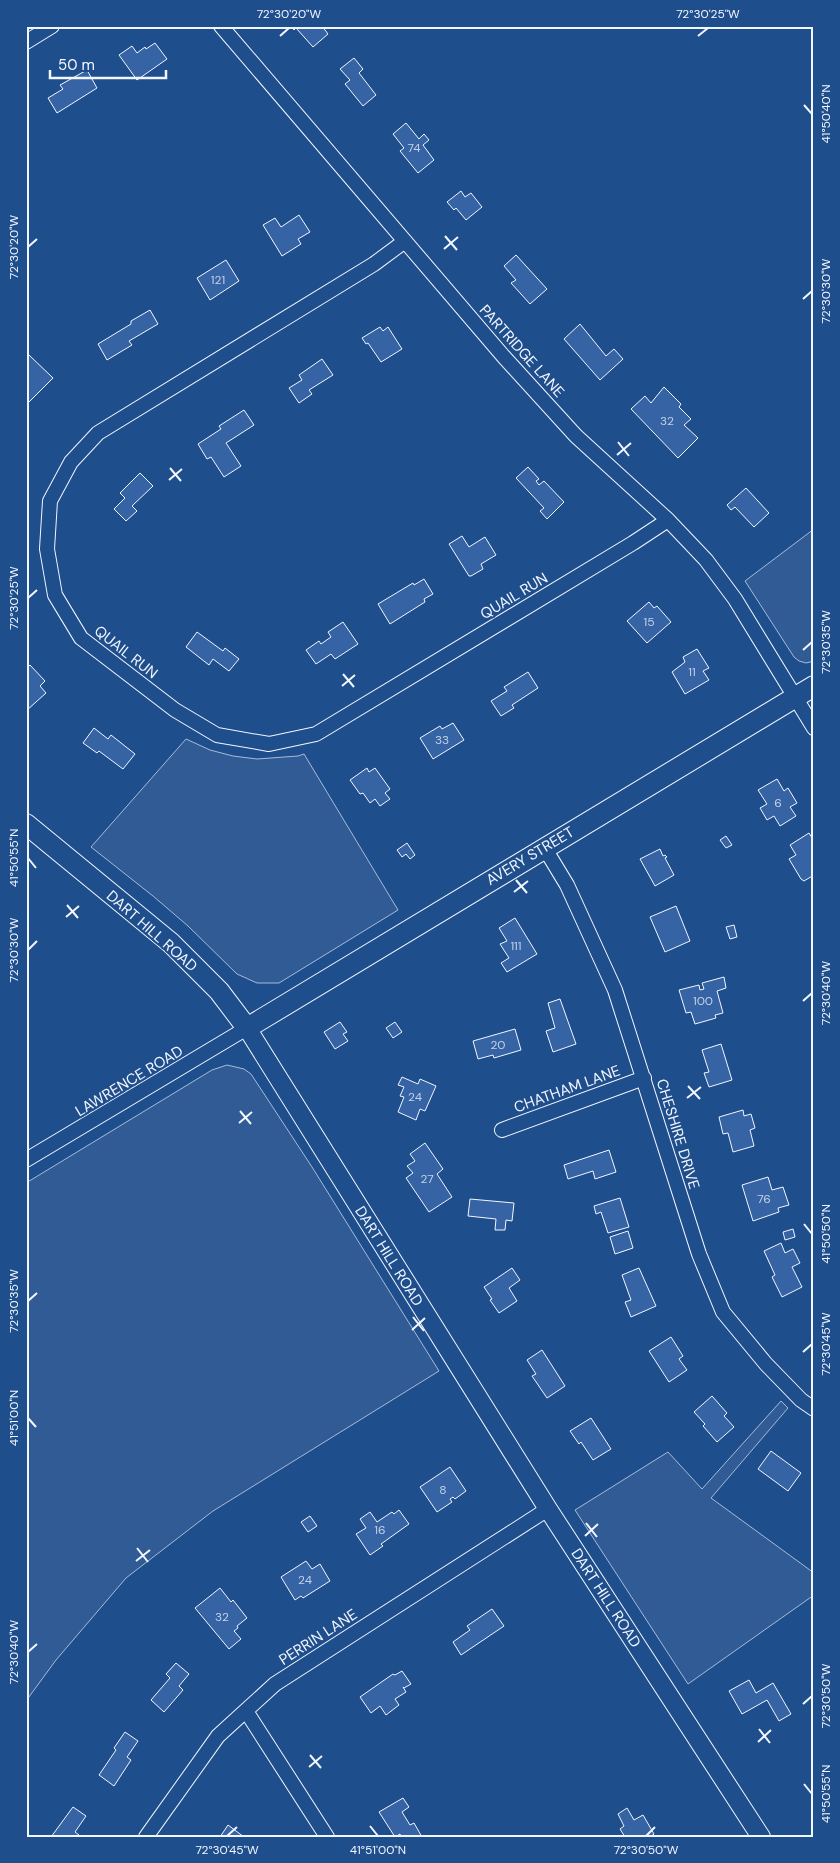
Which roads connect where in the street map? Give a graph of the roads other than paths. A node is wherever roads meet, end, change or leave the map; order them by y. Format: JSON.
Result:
{"nodes":[{"id":1,"x":52,"y":26,"type":"edge"},
{"id":2,"x":221,"y":26,"type":"edge"},
{"id":3,"x":26,"y":42,"type":"edge"},
{"id":4,"x":405,"y":241,"type":"junction"},
{"id":5,"x":668,"y":520,"type":"junction"},
{"id":6,"x":814,"y":686,"type":"edge"},
{"id":7,"x":794,"y":697,"type":"junction"},
{"id":8,"x":814,"y":728,"type":"edge"},
{"id":9,"x":26,"y":824,"type":"edge"},
{"id":10,"x":544,"y":847,"type":"junction"},
{"id":11,"x":247,"y":1028,"type":"junction"},
{"id":12,"x":644,"y":1078,"type":"junction"},
{"id":13,"x":502,"y":1130,"type":"dead end"},
{"id":14,"x":26,"y":1160,"type":"edge"},
{"id":15,"x":814,"y":1408,"type":"edge"},
{"id":16,"x":548,"y":1508,"type":"junction"},
{"id":17,"x":246,"y":1710,"type":"junction"},
{"id":18,"x":146,"y":1837,"type":"edge"},
{"id":19,"x":327,"y":1837,"type":"edge"},
{"id":20,"x":761,"y":1837,"type":"edge"}],
"edges":[{"from":1,"to":3,"type":"street"},
{"from":2,"to":4,"type":"street","name":"PARTRIDGE LANE"},
{"from":4,"to":5,"type":"street","name":"PARTRIDGE LANE"},
{"from":4,"to":5,"type":"street","name":"QUAIL RUN"},
{"from":5,"to":7,"type":"street","name":"PARTRIDGE LANE"},
{"from":6,"to":7,"type":"main road","name":"AVERY STREET"},
{"from":7,"to":8,"type":"street","name":"PARTRIDGE LANE"},
{"from":7,"to":10,"type":"main road","name":"AVERY STREET"},
{"from":9,"to":11,"type":"main road","name":"DART HILL ROAD"},
{"from":10,"to":11,"type":"main road","name":"AVERY STREET"},
{"from":10,"to":12,"type":"street","name":"CHESHIRE DRIVE"},
{"from":11,"to":14,"type":"street","name":"LAWRENCE ROAD"},
{"from":11,"to":16,"type":"street","name":"DART HILL ROAD"},
{"from":12,"to":13,"type":"street","name":"CHATHAM LANE"},
{"from":12,"to":15,"type":"street","name":"CHESHIRE DRIVE"},
{"from":16,"to":17,"type":"street","name":"PERRIN LANE"},
{"from":16,"to":20,"type":"street","name":"DART HILL ROAD"},
{"from":17,"to":18,"type":"street","name":"PERRIN LANE"},
{"from":17,"to":19,"type":"street"}]}
